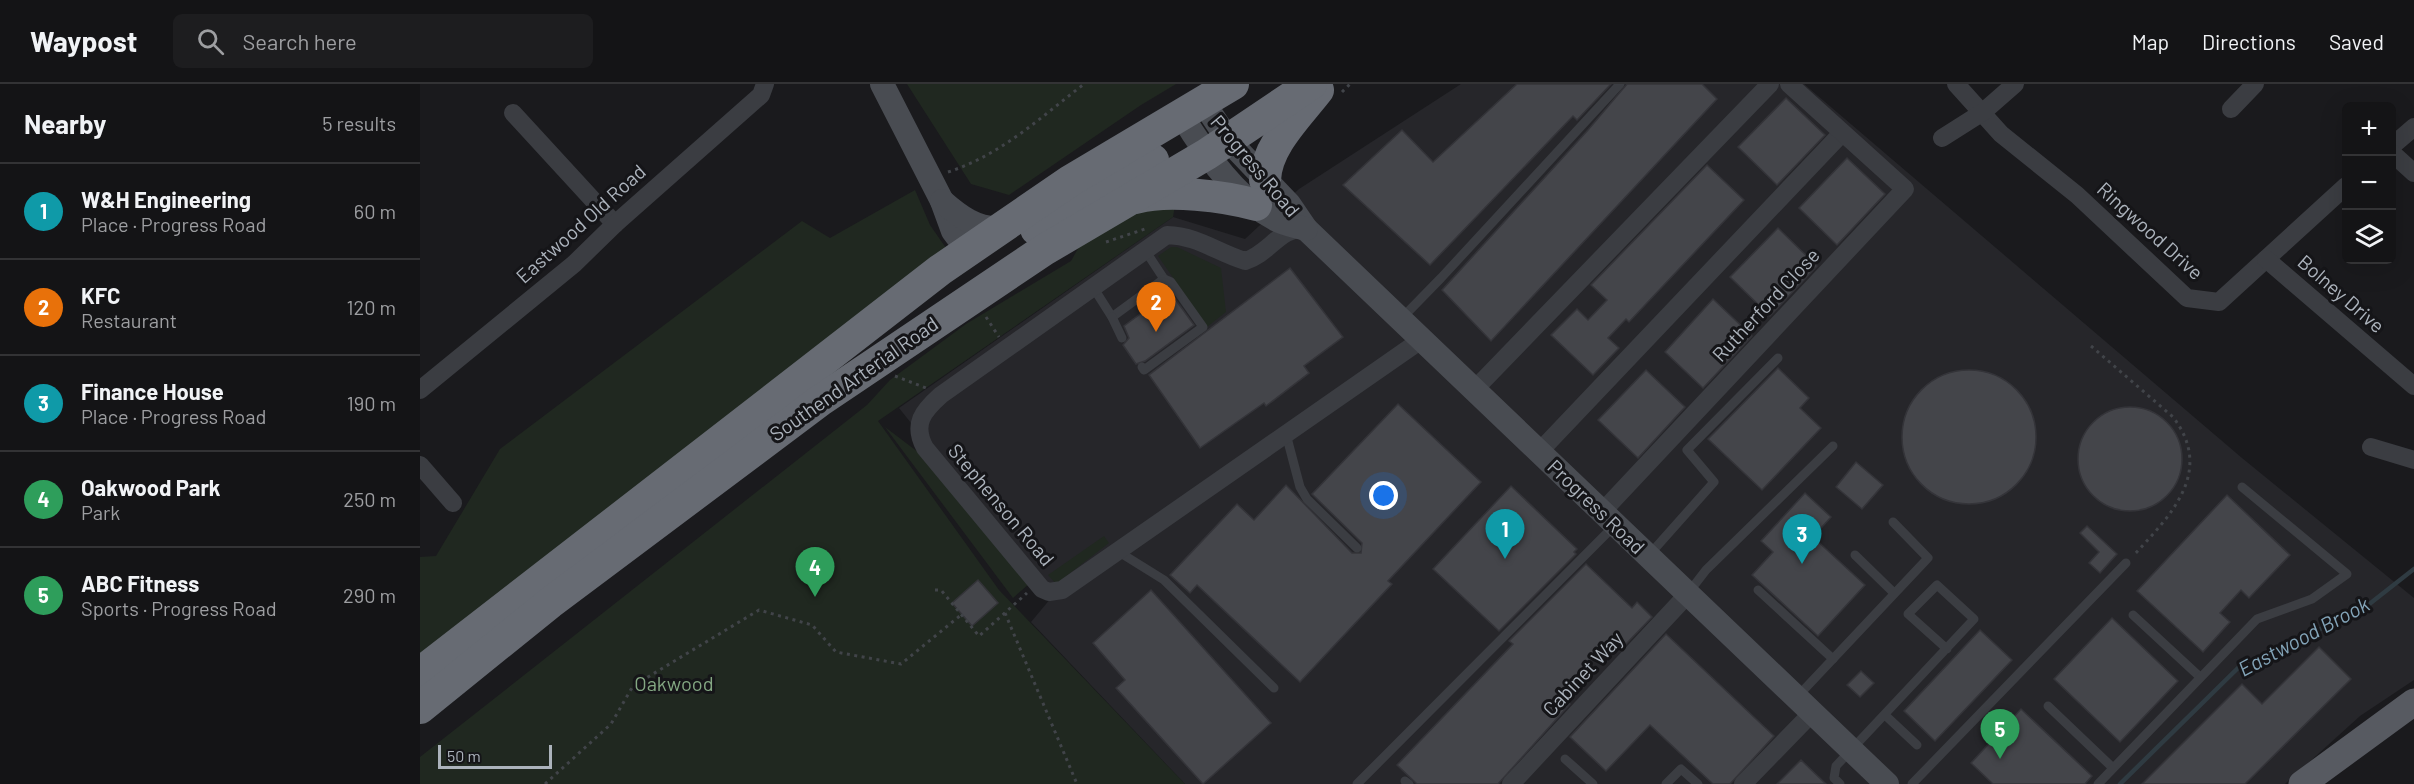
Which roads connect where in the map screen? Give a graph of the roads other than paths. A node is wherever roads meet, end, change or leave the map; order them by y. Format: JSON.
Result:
{"nodes":[{"id":1,"x":765,"y":84,"type":"edge"},
{"id":2,"x":882,"y":84,"type":"edge"},
{"id":3,"x":1233,"y":84,"type":"edge"},
{"id":4,"x":1281,"y":84,"type":"edge"},
{"id":5,"x":1311,"y":84,"type":"edge"},
{"id":6,"x":1322,"y":84,"type":"edge"},
{"id":7,"x":1620,"y":84,"type":"edge"},
{"id":8,"x":1770,"y":84,"type":"edge"},
{"id":9,"x":1789,"y":84,"type":"edge"},
{"id":10,"x":1956,"y":84,"type":"edge"},
{"id":11,"x":2015,"y":84,"type":"edge"},
{"id":12,"x":2255,"y":84,"type":"edge"},
{"id":13,"x":2231,"y":109,"type":"dead end"},
{"id":14,"x":1983,"y":112,"type":"junction"},
{"id":15,"x":513,"y":113,"type":"dead end"},
{"id":16,"x":2414,"y":127,"type":"edge"},
{"id":17,"x":1203,"y":129,"type":"junction"},
{"id":18,"x":1842,"y":133,"type":"junction"},
{"id":19,"x":1942,"y":138,"type":"dead end"},
{"id":20,"x":2396,"y":142,"type":"edge"},
{"id":21,"x":2394,"y":156,"type":"edge"},
{"id":22,"x":2414,"y":173,"type":"edge"},
{"id":23,"x":2342,"y":190,"type":"edge"},
{"id":24,"x":1126,"y":200,"type":"junction"},
{"id":25,"x":1264,"y":200,"type":"junction"},
{"id":26,"x":942,"y":201,"type":"junction"},
{"id":27,"x":615,"y":224,"type":"junction"},
{"id":28,"x":1001,"y":228,"type":"junction"},
{"id":29,"x":1306,"y":229,"type":"junction"},
{"id":30,"x":1273,"y":245,"type":"junction"},
{"id":31,"x":1145,"y":250,"type":"junction"},
{"id":32,"x":968,"y":251,"type":"junction"},
{"id":33,"x":2266,"y":259,"type":"junction"},
{"id":34,"x":1164,"y":279,"type":"junction"},
{"id":35,"x":1093,"y":287,"type":"junction"},
{"id":36,"x":1112,"y":317,"type":"junction"},
{"id":37,"x":1400,"y":319,"type":"junction"},
{"id":38,"x":1122,"y":338,"type":"dead end"},
{"id":39,"x":1421,"y":340,"type":"junction"},
{"id":40,"x":1778,"y":358,"type":"dead end"},
{"id":41,"x":1142,"y":367,"type":"dead end"},
{"id":42,"x":2414,"y":386,"type":"edge"},
{"id":43,"x":420,"y":390,"type":"edge"},
{"id":44,"x":1474,"y":390,"type":"junction"},
{"id":45,"x":1286,"y":434,"type":"junction"},
{"id":46,"x":1833,"y":446,"type":"dead end"},
{"id":47,"x":2371,"y":447,"type":"dead end"},
{"id":48,"x":1539,"y":452,"type":"junction"},
{"id":49,"x":2414,"y":460,"type":"edge"},
{"id":50,"x":420,"y":465,"type":"edge"},
{"id":51,"x":2242,"y":487,"type":"dead end"},
{"id":52,"x":453,"y":503,"type":"dead end"},
{"id":53,"x":1609,"y":519,"type":"junction"},
{"id":54,"x":1893,"y":522,"type":"dead end"},
{"id":55,"x":1357,"y":548,"type":"dead end"},
{"id":56,"x":1119,"y":552,"type":"junction"},
{"id":57,"x":1855,"y":555,"type":"dead end"},
{"id":58,"x":1648,"y":556,"type":"junction"},
{"id":59,"x":2126,"y":563,"type":"road end"},
{"id":60,"x":1758,"y":590,"type":"dead end"},
{"id":61,"x":1894,"y":593,"type":"junction"},
{"id":62,"x":1688,"y":594,"type":"junction"},
{"id":63,"x":2133,"y":615,"type":"dead end"},
{"id":64,"x":1947,"y":649,"type":"junction"},
{"id":65,"x":1833,"y":659,"type":"junction"},
{"id":66,"x":420,"y":673,"type":"edge"},
{"id":67,"x":2200,"y":677,"type":"junction"},
{"id":68,"x":1274,"y":688,"type":"dead end"},
{"id":69,"x":2414,"y":702,"type":"edge"},
{"id":70,"x":1804,"y":705,"type":"junction"},
{"id":71,"x":2048,"y":706,"type":"dead end"},
{"id":72,"x":420,"y":708,"type":"edge"},
{"id":73,"x":1885,"y":715,"type":"junction"},
{"id":74,"x":1917,"y":745,"type":"dead end"},
{"id":75,"x":1852,"y":751,"type":"junction"},
{"id":76,"x":1565,"y":759,"type":"dead end"},
{"id":77,"x":2113,"y":768,"type":"junction"},
{"id":78,"x":2317,"y":779,"type":"edge"},
{"id":79,"x":1357,"y":784,"type":"edge"},
{"id":80,"x":1511,"y":784,"type":"edge"},
{"id":81,"x":1593,"y":784,"type":"edge"},
{"id":82,"x":1666,"y":784,"type":"edge"},
{"id":83,"x":1698,"y":784,"type":"edge"},
{"id":84,"x":1743,"y":784,"type":"edge"},
{"id":85,"x":1840,"y":784,"type":"edge"},
{"id":86,"x":1887,"y":784,"type":"edge"},
{"id":87,"x":1912,"y":784,"type":"edge"},
{"id":88,"x":2098,"y":784,"type":"edge"}],
"edges":[{"from":1,"to":27,"type":"street","name":"Eastwood Old Road"},
{"from":2,"to":26,"type":"street"},
{"from":3,"to":17,"type":"highway","name":"Southend Arterial Road"},
{"from":4,"to":17,"type":"highway"},
{"from":5,"to":17,"type":"highway","name":"Southend Arterial Road"},
{"from":6,"to":25,"type":"highway"},
{"from":7,"to":37,"type":"lane"},
{"from":8,"to":44,"type":"street"},
{"from":9,"to":18,"type":"street","name":"Rutherford Close"},
{"from":10,"to":14,"type":"street","name":"Ringwood Drive"},
{"from":11,"to":14,"type":"street"},
{"from":12,"to":13,"type":"street"},
{"from":14,"to":19,"type":"street"},
{"from":14,"to":33,"type":"street","name":"Ringwood Drive"},
{"from":15,"to":27,"type":"street"},
{"from":16,"to":20,"type":"street"},
{"from":17,"to":24,"type":"highway","name":"Southend Arterial Road"},
{"from":17,"to":25,"type":"street","name":"Progress Road"},
{"from":17,"to":28,"type":"highway","name":"Southend Arterial Road"},
{"from":17,"to":32,"type":"highway"},
{"from":18,"to":48,"type":"street"},
{"from":18,"to":53,"type":"street","name":"Rutherford Close"},
{"from":21,"to":22,"type":"street"},
{"from":23,"to":33,"type":"street","name":"Ringwood Drive"},
{"from":24,"to":25,"type":"highway"},
{"from":24,"to":72,"type":"highway","name":"Southend Arterial Road"},
{"from":25,"to":29,"type":"street","name":"Progress Road"},
{"from":25,"to":29,"type":"street","name":"Progress Road"},
{"from":25,"to":30,"type":"street"},
{"from":26,"to":28,"type":"street"},
{"from":26,"to":32,"type":"street"},
{"from":27,"to":43,"type":"street","name":"Eastwood Old Road"},
{"from":28,"to":32,"type":"highway","name":"Southend Arterial Road"},
{"from":29,"to":30,"type":"street","name":"Stephenson Road"},
{"from":29,"to":37,"type":"street","name":"Progress Road"},
{"from":30,"to":31,"type":"street","name":"Stephenson Road"},
{"from":31,"to":34,"type":"lane"},
{"from":31,"to":35,"type":"street","name":"Stephenson Road"},
{"from":32,"to":66,"type":"highway","name":"Southend Arterial Road"},
{"from":33,"to":42,"type":"street","name":"Bolney Drive"},
{"from":34,"to":36,"type":"lane"},
{"from":34,"to":41,"type":"lane"},
{"from":35,"to":36,"type":"lane"},
{"from":35,"to":56,"type":"street","name":"Stephenson Road"},
{"from":36,"to":38,"type":"lane"},
{"from":37,"to":39,"type":"street","name":"Progress Road"},
{"from":39,"to":44,"type":"street","name":"Progress Road"},
{"from":39,"to":45,"type":"street","name":"Stephenson Road"},
{"from":40,"to":58,"type":"lane"},
{"from":44,"to":48,"type":"street","name":"Progress Road"},
{"from":45,"to":55,"type":"lane"},
{"from":45,"to":56,"type":"street","name":"Stephenson Road"},
{"from":46,"to":62,"type":"lane"},
{"from":47,"to":49,"type":"street"},
{"from":48,"to":53,"type":"street","name":"Progress Road"},
{"from":50,"to":52,"type":"street"},
{"from":51,"to":67,"type":"lane"},
{"from":53,"to":58,"type":"street","name":"Progress Road"},
{"from":53,"to":79,"type":"lane"},
{"from":54,"to":61,"type":"lane"},
{"from":56,"to":68,"type":"lane"},
{"from":57,"to":61,"type":"lane"},
{"from":58,"to":62,"type":"street","name":"Progress Road"},
{"from":59,"to":87,"type":"lane"},
{"from":60,"to":65,"type":"lane"},
{"from":61,"to":65,"type":"lane"},
{"from":62,"to":70,"type":"street","name":"Progress Road"},
{"from":62,"to":80,"type":"street","name":"Cabinet Way"},
{"from":63,"to":67,"type":"lane"},
{"from":64,"to":64,"type":"lane"},
{"from":64,"to":73,"type":"lane"},
{"from":65,"to":70,"type":"lane"},
{"from":67,"to":77,"type":"lane"},
{"from":69,"to":78,"type":"main road"},
{"from":70,"to":75,"type":"street","name":"Progress Road"},
{"from":70,"to":84,"type":"street"},
{"from":71,"to":77,"type":"lane"},
{"from":73,"to":74,"type":"lane"},
{"from":73,"to":75,"type":"lane"},
{"from":75,"to":85,"type":"lane"},
{"from":75,"to":86,"type":"street","name":"Progress Road"},
{"from":76,"to":81,"type":"lane"},
{"from":77,"to":88,"type":"lane"},
{"from":82,"to":83,"type":"lane"}]}
